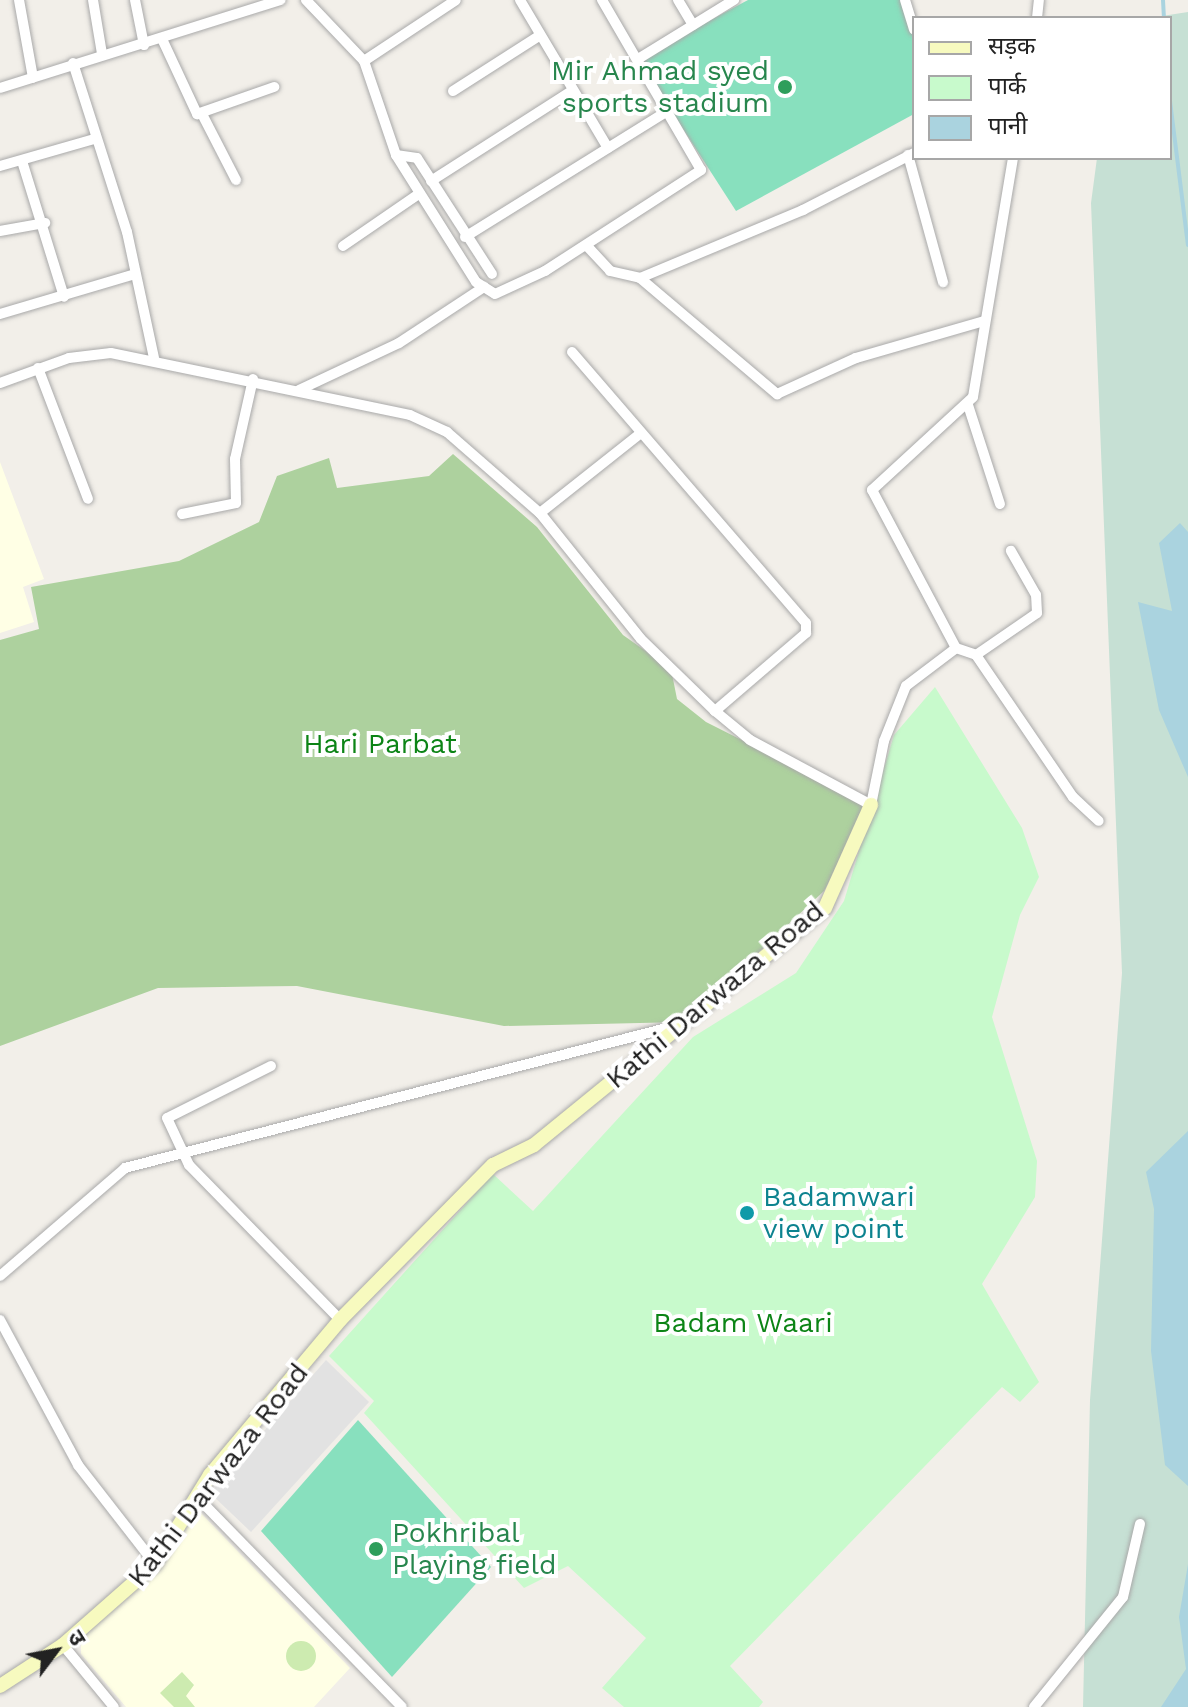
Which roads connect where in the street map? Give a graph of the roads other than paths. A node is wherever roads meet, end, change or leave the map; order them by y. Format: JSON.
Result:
{"nodes":[{"id":1,"x":19,"y":0,"type":"edge"},
{"id":2,"x":93,"y":0,"type":"edge"},
{"id":3,"x":135,"y":0,"type":"edge"},
{"id":4,"x":281,"y":0,"type":"edge"},
{"id":5,"x":306,"y":0,"type":"edge"},
{"id":6,"x":456,"y":0,"type":"edge"},
{"id":7,"x":520,"y":0,"type":"edge"},
{"id":8,"x":602,"y":0,"type":"edge"},
{"id":9,"x":678,"y":0,"type":"edge"},
{"id":10,"x":734,"y":0,"type":"edge"},
{"id":11,"x":905,"y":0,"type":"edge"},
{"id":12,"x":912,"y":23,"type":"edge"},
{"id":13,"x":693,"y":25,"type":"junction"},
{"id":14,"x":539,"y":36,"type":"junction"},
{"id":15,"x":163,"y":41,"type":"junction"},
{"id":16,"x":144,"y":45,"type":"junction"},
{"id":17,"x":102,"y":54,"type":"junction"},
{"id":18,"x":638,"y":59,"type":"junction"},
{"id":19,"x":364,"y":61,"type":"junction"},
{"id":20,"x":73,"y":63,"type":"junction"},
{"id":21,"x":33,"y":78,"type":"junction"},
{"id":22,"x":274,"y":87,"type":"dead end"},
{"id":23,"x":0,"y":88,"type":"edge"},
{"id":24,"x":453,"y":91,"type":"dead end"},
{"id":25,"x":572,"y":91,"type":"junction"},
{"id":26,"x":669,"y":110,"type":"junction"},
{"id":27,"x":203,"y":116,"type":"junction"},
{"id":28,"x":94,"y":139,"type":"junction"},
{"id":29,"x":608,"y":148,"type":"junction"},
{"id":30,"x":911,"y":154,"type":"edge"},
{"id":31,"x":396,"y":155,"type":"junction"},
{"id":32,"x":912,"y":160,"type":"edge"},
{"id":33,"x":1013,"y":160,"type":"edge"},
{"id":34,"x":22,"y":161,"type":"junction"},
{"id":35,"x":0,"y":166,"type":"edge"},
{"id":36,"x":236,"y":180,"type":"dead end"},
{"id":37,"x":431,"y":181,"type":"junction"},
{"id":38,"x":420,"y":193,"type":"junction"},
{"id":39,"x":45,"y":223,"type":"junction"},
{"id":40,"x":0,"y":231,"type":"edge"},
{"id":41,"x":465,"y":237,"type":"junction"},
{"id":42,"x":343,"y":246,"type":"dead end"},
{"id":43,"x":587,"y":246,"type":"junction"},
{"id":44,"x":135,"y":274,"type":"junction"},
{"id":45,"x":492,"y":274,"type":"dead end"},
{"id":46,"x":640,"y":278,"type":"junction"},
{"id":47,"x":943,"y":282,"type":"dead end"},
{"id":48,"x":484,"y":287,"type":"junction"},
{"id":49,"x":64,"y":297,"type":"junction"},
{"id":50,"x":0,"y":314,"type":"edge"},
{"id":51,"x":984,"y":321,"type":"junction"},
{"id":52,"x":572,"y":352,"type":"dead end"},
{"id":53,"x":154,"y":358,"type":"junction"},
{"id":54,"x":38,"y":368,"type":"junction"},
{"id":55,"x":253,"y":379,"type":"junction"},
{"id":56,"x":0,"y":383,"type":"edge"},
{"id":57,"x":299,"y":390,"type":"junction"},
{"id":58,"x":968,"y":405,"type":"junction"},
{"id":59,"x":641,"y":433,"type":"junction"},
{"id":60,"x":88,"y":499,"type":"dead end"},
{"id":61,"x":1000,"y":504,"type":"dead end"},
{"id":62,"x":540,"y":513,"type":"junction"},
{"id":63,"x":182,"y":514,"type":"dead end"},
{"id":64,"x":1011,"y":551,"type":"dead end"},
{"id":65,"x":956,"y":648,"type":"junction"},
{"id":66,"x":976,"y":655,"type":"junction"},
{"id":67,"x":715,"y":711,"type":"junction"},
{"id":68,"x":871,"y":805,"type":"junction"},
{"id":69,"x":1099,"y":821,"type":"dead end"},
{"id":70,"x":663,"y":1029,"type":"dead end"},
{"id":71,"x":271,"y":1066,"type":"dead end"},
{"id":72,"x":183,"y":1153,"type":"junction"},
{"id":73,"x":0,"y":1276,"type":"edge"},
{"id":74,"x":0,"y":1320,"type":"edge"},
{"id":75,"x":340,"y":1320,"type":"junction"},
{"id":76,"x":197,"y":1497,"type":"junction"},
{"id":77,"x":1140,"y":1524,"type":"dead end"},
{"id":78,"x":155,"y":1564,"type":"junction"},
{"id":79,"x":63,"y":1645,"type":"junction"},
{"id":80,"x":0,"y":1686,"type":"edge"},
{"id":81,"x":114,"y":1707,"type":"edge"},
{"id":82,"x":402,"y":1707,"type":"edge"},
{"id":83,"x":1034,"y":1707,"type":"edge"}],
"edges":[{"from":1,"to":21,"type":"street"},
{"from":2,"to":17,"type":"street"},
{"from":3,"to":16,"type":"street"},
{"from":4,"to":15,"type":"street"},
{"from":5,"to":19,"type":"street"},
{"from":6,"to":19,"type":"street"},
{"from":7,"to":14,"type":"street"},
{"from":8,"to":18,"type":"street"},
{"from":9,"to":13,"type":"street"},
{"from":10,"to":13,"type":"street"},
{"from":11,"to":12,"type":"street"},
{"from":13,"to":18,"type":"street"},
{"from":14,"to":24,"type":"street"},
{"from":14,"to":25,"type":"street"},
{"from":15,"to":16,"type":"street"},
{"from":15,"to":27,"type":"street"},
{"from":16,"to":17,"type":"street"},
{"from":17,"to":20,"type":"street"},
{"from":18,"to":26,"type":"street"},
{"from":19,"to":31,"type":"street"},
{"from":20,"to":21,"type":"street"},
{"from":20,"to":28,"type":"street"},
{"from":21,"to":23,"type":"street"},
{"from":22,"to":27,"type":"street"},
{"from":25,"to":29,"type":"street"},
{"from":25,"to":37,"type":"street"},
{"from":26,"to":29,"type":"street"},
{"from":26,"to":43,"type":"street"},
{"from":27,"to":36,"type":"street"},
{"from":28,"to":34,"type":"street"},
{"from":28,"to":44,"type":"street"},
{"from":29,"to":41,"type":"street"},
{"from":30,"to":46,"type":"street"},
{"from":31,"to":37,"type":"street"},
{"from":31,"to":38,"type":"street"},
{"from":32,"to":47,"type":"street"},
{"from":33,"to":51,"type":"street"},
{"from":34,"to":35,"type":"street"},
{"from":34,"to":39,"type":"street"},
{"from":37,"to":41,"type":"street"},
{"from":38,"to":42,"type":"street"},
{"from":38,"to":48,"type":"street"},
{"from":39,"to":40,"type":"street"},
{"from":39,"to":49,"type":"street"},
{"from":41,"to":45,"type":"street"},
{"from":43,"to":46,"type":"street"},
{"from":43,"to":48,"type":"street"},
{"from":44,"to":49,"type":"street"},
{"from":44,"to":53,"type":"street"},
{"from":46,"to":51,"type":"street"},
{"from":48,"to":57,"type":"street"},
{"from":49,"to":50,"type":"street"},
{"from":51,"to":58,"type":"street"},
{"from":52,"to":59,"type":"street"},
{"from":53,"to":54,"type":"street"},
{"from":53,"to":55,"type":"street"},
{"from":54,"to":56,"type":"street"},
{"from":54,"to":60,"type":"street"},
{"from":55,"to":57,"type":"street"},
{"from":55,"to":63,"type":"street"},
{"from":57,"to":62,"type":"street"},
{"from":58,"to":61,"type":"street"},
{"from":58,"to":65,"type":"street"},
{"from":59,"to":62,"type":"street"},
{"from":59,"to":67,"type":"street"},
{"from":62,"to":67,"type":"street"},
{"from":64,"to":66,"type":"street"},
{"from":65,"to":66,"type":"street"},
{"from":65,"to":68,"type":"street","name":"Kathi Darwaza Road"},
{"from":66,"to":69,"type":"street"},
{"from":67,"to":68,"type":"street"},
{"from":68,"to":75,"type":"street","name":"Kathi Darwaza Road"},
{"from":70,"to":72,"type":"street"},
{"from":71,"to":72,"type":"street"},
{"from":72,"to":73,"type":"street"},
{"from":72,"to":75,"type":"street"},
{"from":74,"to":78,"type":"street"},
{"from":75,"to":76,"type":"street","name":"Kathi Darwaza Road"},
{"from":76,"to":78,"type":"street","name":"Kathi Darwaza Road"},
{"from":76,"to":82,"type":"street"},
{"from":77,"to":83,"type":"street"},
{"from":78,"to":79,"type":"street","name":"Kathi Darwaza Road"},
{"from":79,"to":80,"type":"street","name":"Kathi Darwaza Road"},
{"from":79,"to":81,"type":"street"}]}
